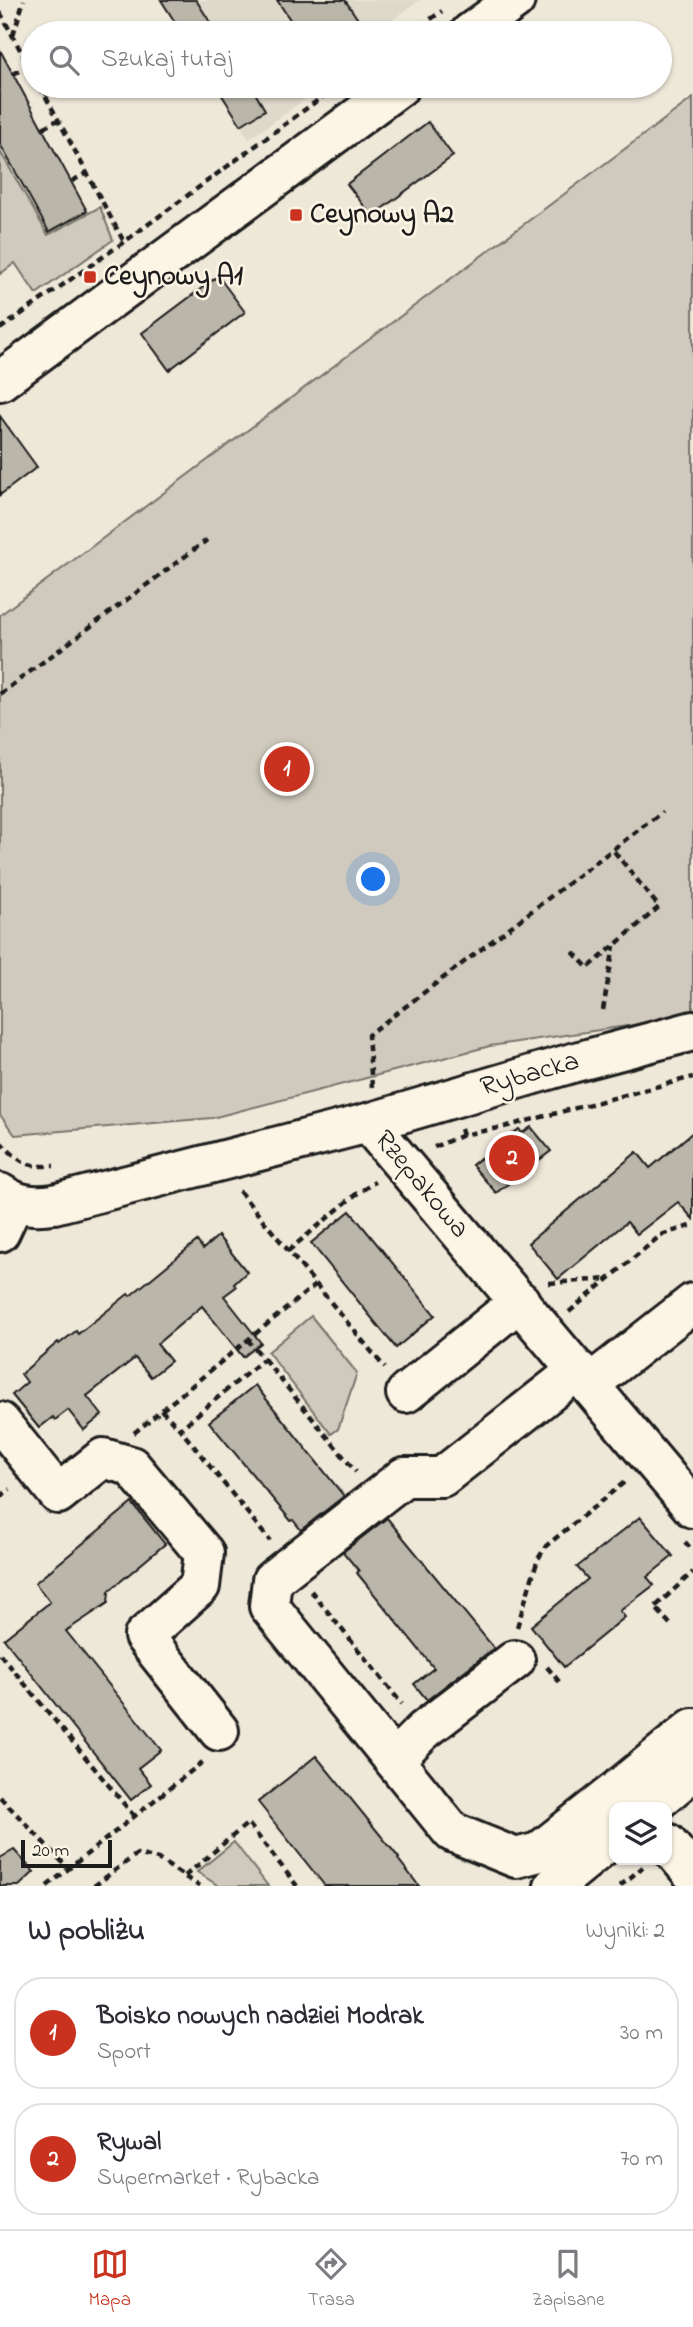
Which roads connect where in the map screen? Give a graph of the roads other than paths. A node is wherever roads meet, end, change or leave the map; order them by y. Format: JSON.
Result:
{"nodes":[{"id":1,"x":515,"y":0,"type":"edge"},
{"id":2,"x":459,"y":20,"type":"edge"},
{"id":3,"x":384,"y":98,"type":"edge"},
{"id":4,"x":0,"y":381,"type":"edge"},
{"id":5,"x":693,"y":1031,"type":"edge"},
{"id":6,"x":370,"y":1107,"type":"junction"},
{"id":7,"x":5,"y":1209,"type":"edge"},
{"id":8,"x":531,"y":1293,"type":"junction"},
{"id":9,"x":693,"y":1303,"type":"edge"},
{"id":10,"x":584,"y":1377,"type":"junction"},
{"id":11,"x":406,"y":1393,"type":"road end"},
{"id":12,"x":0,"y":1422,"type":"edge"},
{"id":13,"x":693,"y":1507,"type":"edge"},
{"id":14,"x":528,"y":1654,"type":"road end"},
{"id":15,"x":693,"y":1728,"type":"edge"},
{"id":16,"x":219,"y":1731,"type":"road end"},
{"id":17,"x":394,"y":1759,"type":"junction"},
{"id":18,"x":693,"y":1772,"type":"edge"},
{"id":19,"x":636,"y":1800,"type":"edge"},
{"id":20,"x":609,"y":1841,"type":"edge"},
{"id":21,"x":672,"y":1849,"type":"edge"},
{"id":22,"x":693,"y":1874,"type":"edge"},
{"id":23,"x":554,"y":1886,"type":"edge"}],
"edges":[{"from":1,"to":2,"type":"street"},
{"from":3,"to":4,"type":"street"},
{"from":5,"to":6,"type":"street","name":"Rybacka"},
{"from":6,"to":7,"type":"street","name":"Rzepakowa"},
{"from":6,"to":8,"type":"street","name":"Rzepakowa"},
{"from":8,"to":10,"type":"street","name":"Rzepakowa"},
{"from":8,"to":11,"type":"street"},
{"from":9,"to":10,"type":"street"},
{"from":10,"to":13,"type":"street","name":"Rzepakowa"},
{"from":10,"to":17,"type":"street"},
{"from":12,"to":16,"type":"street"},
{"from":14,"to":17,"type":"street"},
{"from":15,"to":19,"type":"street"},
{"from":17,"to":19,"type":"street"},
{"from":18,"to":19,"type":"street"},
{"from":20,"to":23,"type":"street"},
{"from":21,"to":22,"type":"street"}]}
